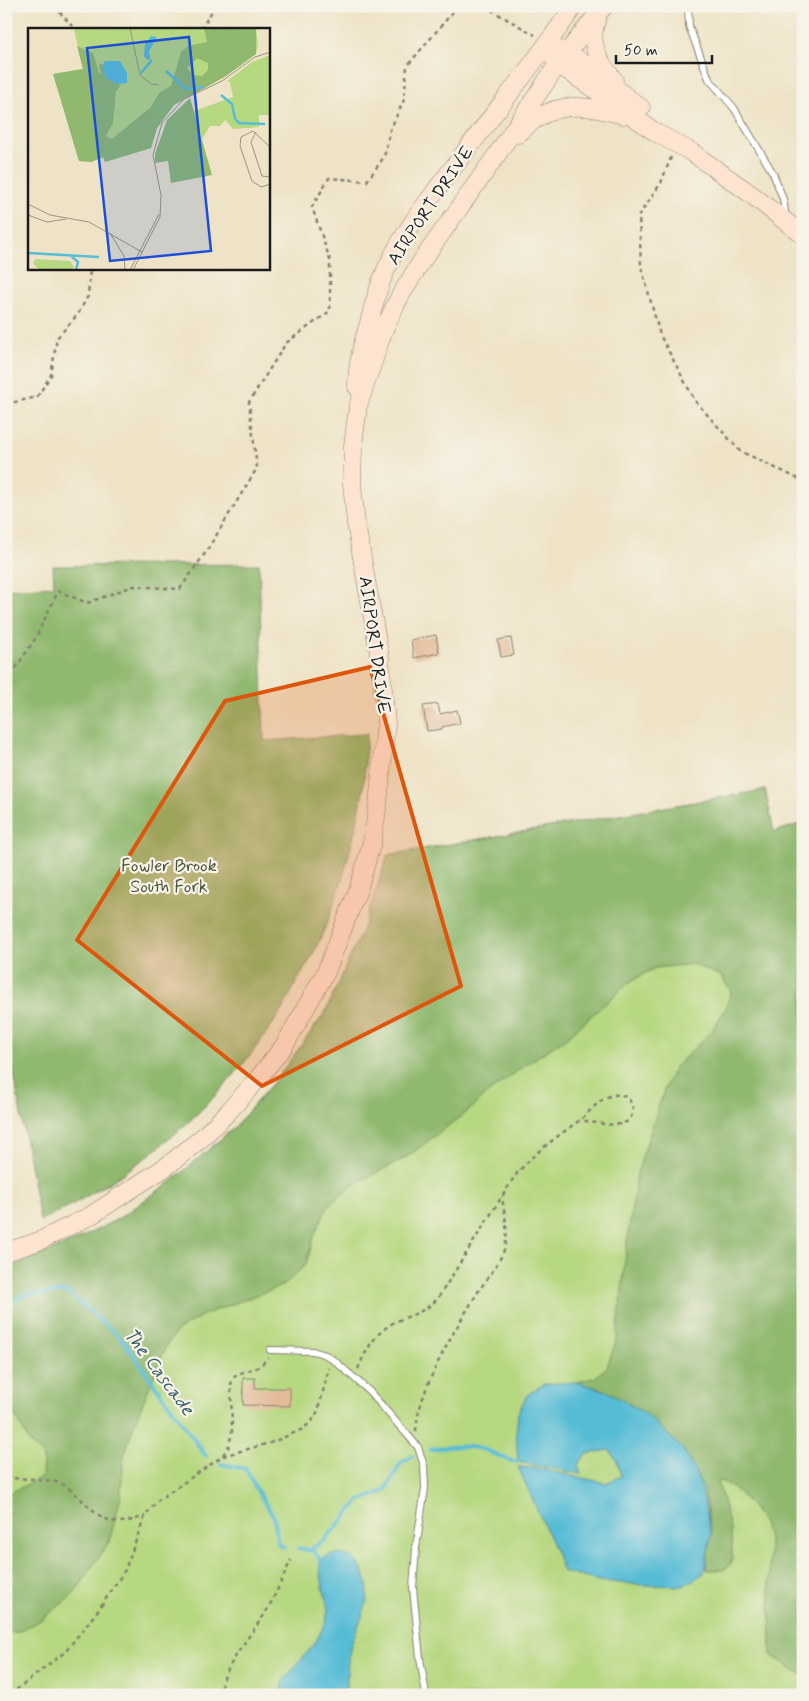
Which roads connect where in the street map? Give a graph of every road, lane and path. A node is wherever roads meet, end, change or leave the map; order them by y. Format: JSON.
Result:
{"nodes":[{"id":1,"x":54,"y":6,"type":"edge"},
{"id":2,"x":215,"y":6,"type":"edge"},
{"id":3,"x":458,"y":6,"type":"edge"},
{"id":4,"x":484,"y":6,"type":"edge"},
{"id":5,"x":574,"y":6,"type":"edge"},
{"id":6,"x":688,"y":6,"type":"edge"},
{"id":7,"x":601,"y":10,"type":"edge"},
{"id":8,"x":74,"y":28,"type":"edge"},
{"id":9,"x":202,"y":28,"type":"edge"},
{"id":10,"x":547,"y":39,"type":"junction"},
{"id":11,"x":563,"y":58,"type":"junction"},
{"id":12,"x":630,"y":100,"type":"junction"},
{"id":13,"x":654,"y":132,"type":"junction"},
{"id":14,"x":664,"y":152,"type":"dead end"},
{"id":15,"x":693,"y":153,"type":"junction"},
{"id":16,"x":486,"y":170,"type":"junction"},
{"id":17,"x":786,"y":223,"type":"junction"},
{"id":18,"x":803,"y":235,"type":"edge"},
{"id":19,"x":90,"y":270,"type":"edge"},
{"id":20,"x":6,"y":404,"type":"edge"},
{"id":21,"x":357,"y":414,"type":"junction"},
{"id":22,"x":803,"y":481,"type":"edge"},
{"id":23,"x":6,"y":655,"type":"edge"},
{"id":24,"x":12,"y":675,"type":"junction"},
{"id":25,"x":6,"y":690,"type":"edge"},
{"id":26,"x":6,"y":820,"type":"edge"},
{"id":27,"x":6,"y":839,"type":"edge"},
{"id":28,"x":580,"y":1120,"type":"junction"},
{"id":29,"x":502,"y":1197,"type":"junction"},
{"id":30,"x":6,"y":1252,"type":"edge"},
{"id":31,"x":270,"y":1350,"type":"joint"},
{"id":32,"x":331,"y":1359,"type":"junction"},
{"id":33,"x":354,"y":1377,"type":"junction"},
{"id":34,"x":418,"y":1447,"type":"junction"},
{"id":35,"x":223,"y":1456,"type":"junction"},
{"id":36,"x":6,"y":1478,"type":"edge"},
{"id":37,"x":145,"y":1516,"type":"junction"},
{"id":38,"x":291,"y":1560,"type":"dead end"},
{"id":39,"x":10,"y":1695,"type":"edge"},
{"id":40,"x":220,"y":1695,"type":"edge"},
{"id":41,"x":426,"y":1695,"type":"edge"}],
"edges":[{"from":1,"to":8,"type":"path"},
{"from":2,"to":9,"type":"path"},
{"from":3,"to":24,"type":"path"},
{"from":4,"to":10,"type":"path"},
{"from":5,"to":10,"type":"main road"},
{"from":6,"to":17,"type":"lane"},
{"from":7,"to":11,"type":"main road"},
{"from":7,"to":12,"type":"main road"},
{"from":10,"to":11,"type":"main road","name":"AIRPORT DRIVE"},
{"from":10,"to":21,"type":"main road","name":"AIRPORT DRIVE"},
{"from":11,"to":12,"type":"main road","name":"AIRPORT DRIVE"},
{"from":11,"to":13,"type":"main road","name":"AIRPORT DRIVE"},
{"from":11,"to":16,"type":"main road","name":"AIRPORT DRIVE"},
{"from":12,"to":15,"type":"main road","name":"AIRPORT DRIVE"},
{"from":13,"to":15,"type":"main road","name":"AIRPORT DRIVE"},
{"from":13,"to":16,"type":"main road","name":"AIRPORT DRIVE"},
{"from":14,"to":22,"type":"path"},
{"from":15,"to":17,"type":"main road","name":"AIRPORT DRIVE"},
{"from":16,"to":21,"type":"main road","name":"AIRPORT DRIVE"},
{"from":17,"to":18,"type":"main road","name":"AIRPORT DRIVE"},
{"from":19,"to":20,"type":"path"},
{"from":21,"to":30,"type":"main road","name":"AIRPORT DRIVE"},
{"from":23,"to":24,"type":"path"},
{"from":24,"to":25,"type":"path"},
{"from":26,"to":27,"type":"path"},
{"from":28,"to":28,"type":"path"},
{"from":28,"to":29,"type":"path"},
{"from":29,"to":33,"type":"path"},
{"from":29,"to":34,"type":"path"},
{"from":31,"to":32,"type":"lane"},
{"from":31,"to":35,"type":"path"},
{"from":32,"to":33,"type":"lane"},
{"from":32,"to":35,"type":"path"},
{"from":33,"to":34,"type":"lane"},
{"from":34,"to":41,"type":"lane"},
{"from":35,"to":37,"type":"path"},
{"from":36,"to":37,"type":"path"},
{"from":37,"to":39,"type":"path"},
{"from":38,"to":40,"type":"path"}]}
